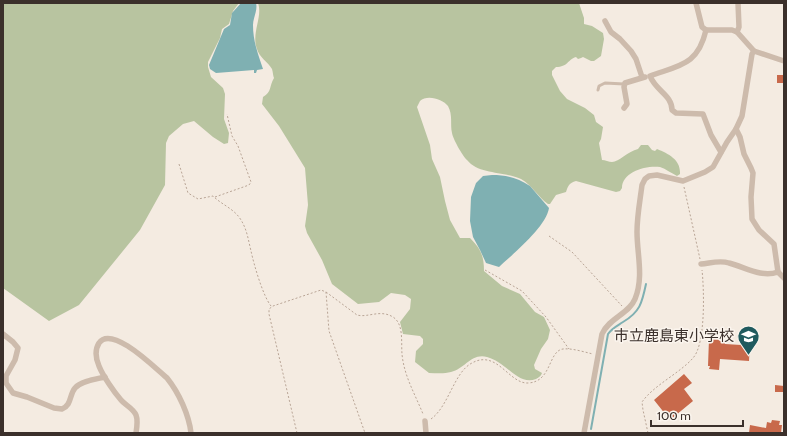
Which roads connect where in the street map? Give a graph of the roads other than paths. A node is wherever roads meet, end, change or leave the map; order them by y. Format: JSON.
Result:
{"nodes":[{"id":1,"x":696,"y":3,"type":"edge"},
{"id":2,"x":738,"y":3,"type":"edge"},
{"id":3,"x":605,"y":21,"type":"dead end"},
{"id":4,"x":706,"y":30,"type":"junction"},
{"id":5,"x":737,"y":32,"type":"junction"},
{"id":6,"x":754,"y":51,"type":"junction"},
{"id":7,"x":784,"y":61,"type":"edge"},
{"id":8,"x":650,"y":76,"type":"junction"},
{"id":9,"x":642,"y":77,"type":"junction"},
{"id":10,"x":624,"y":84,"type":"junction"},
{"id":11,"x":598,"y":90,"type":"dead end"},
{"id":12,"x":624,"y":108,"type":"dead end"},
{"id":13,"x":736,"y":129,"type":"junction"},
{"id":14,"x":721,"y":152,"type":"junction"},
{"id":15,"x":701,"y":264,"type":"road end"},
{"id":16,"x":778,"y":272,"type":"junction"},
{"id":17,"x":784,"y":278,"type":"edge"},
{"id":18,"x":3,"y":334,"type":"edge"},
{"id":19,"x":105,"y":377,"type":"junction"},
{"id":20,"x":425,"y":421,"type":"road end"},
{"id":21,"x":136,"y":433,"type":"edge"},
{"id":22,"x":191,"y":433,"type":"edge"},
{"id":23,"x":426,"y":433,"type":"edge"},
{"id":24,"x":584,"y":433,"type":"edge"}],
"edges":[{"from":1,"to":4,"type":"street"},
{"from":2,"to":5,"type":"street"},
{"from":3,"to":9,"type":"street"},
{"from":4,"to":5,"type":"street"},
{"from":4,"to":8,"type":"street"},
{"from":5,"to":6,"type":"street"},
{"from":6,"to":7,"type":"street"},
{"from":6,"to":13,"type":"street"},
{"from":8,"to":9,"type":"street"},
{"from":8,"to":14,"type":"street"},
{"from":9,"to":10,"type":"street"},
{"from":10,"to":11,"type":"lane"},
{"from":10,"to":12,"type":"street"},
{"from":13,"to":14,"type":"street"},
{"from":13,"to":16,"type":"street"},
{"from":14,"to":24,"type":"street"},
{"from":15,"to":16,"type":"street"},
{"from":16,"to":17,"type":"street"},
{"from":18,"to":19,"type":"street"},
{"from":19,"to":21,"type":"street"},
{"from":19,"to":22,"type":"street"},
{"from":20,"to":23,"type":"street"}]}
